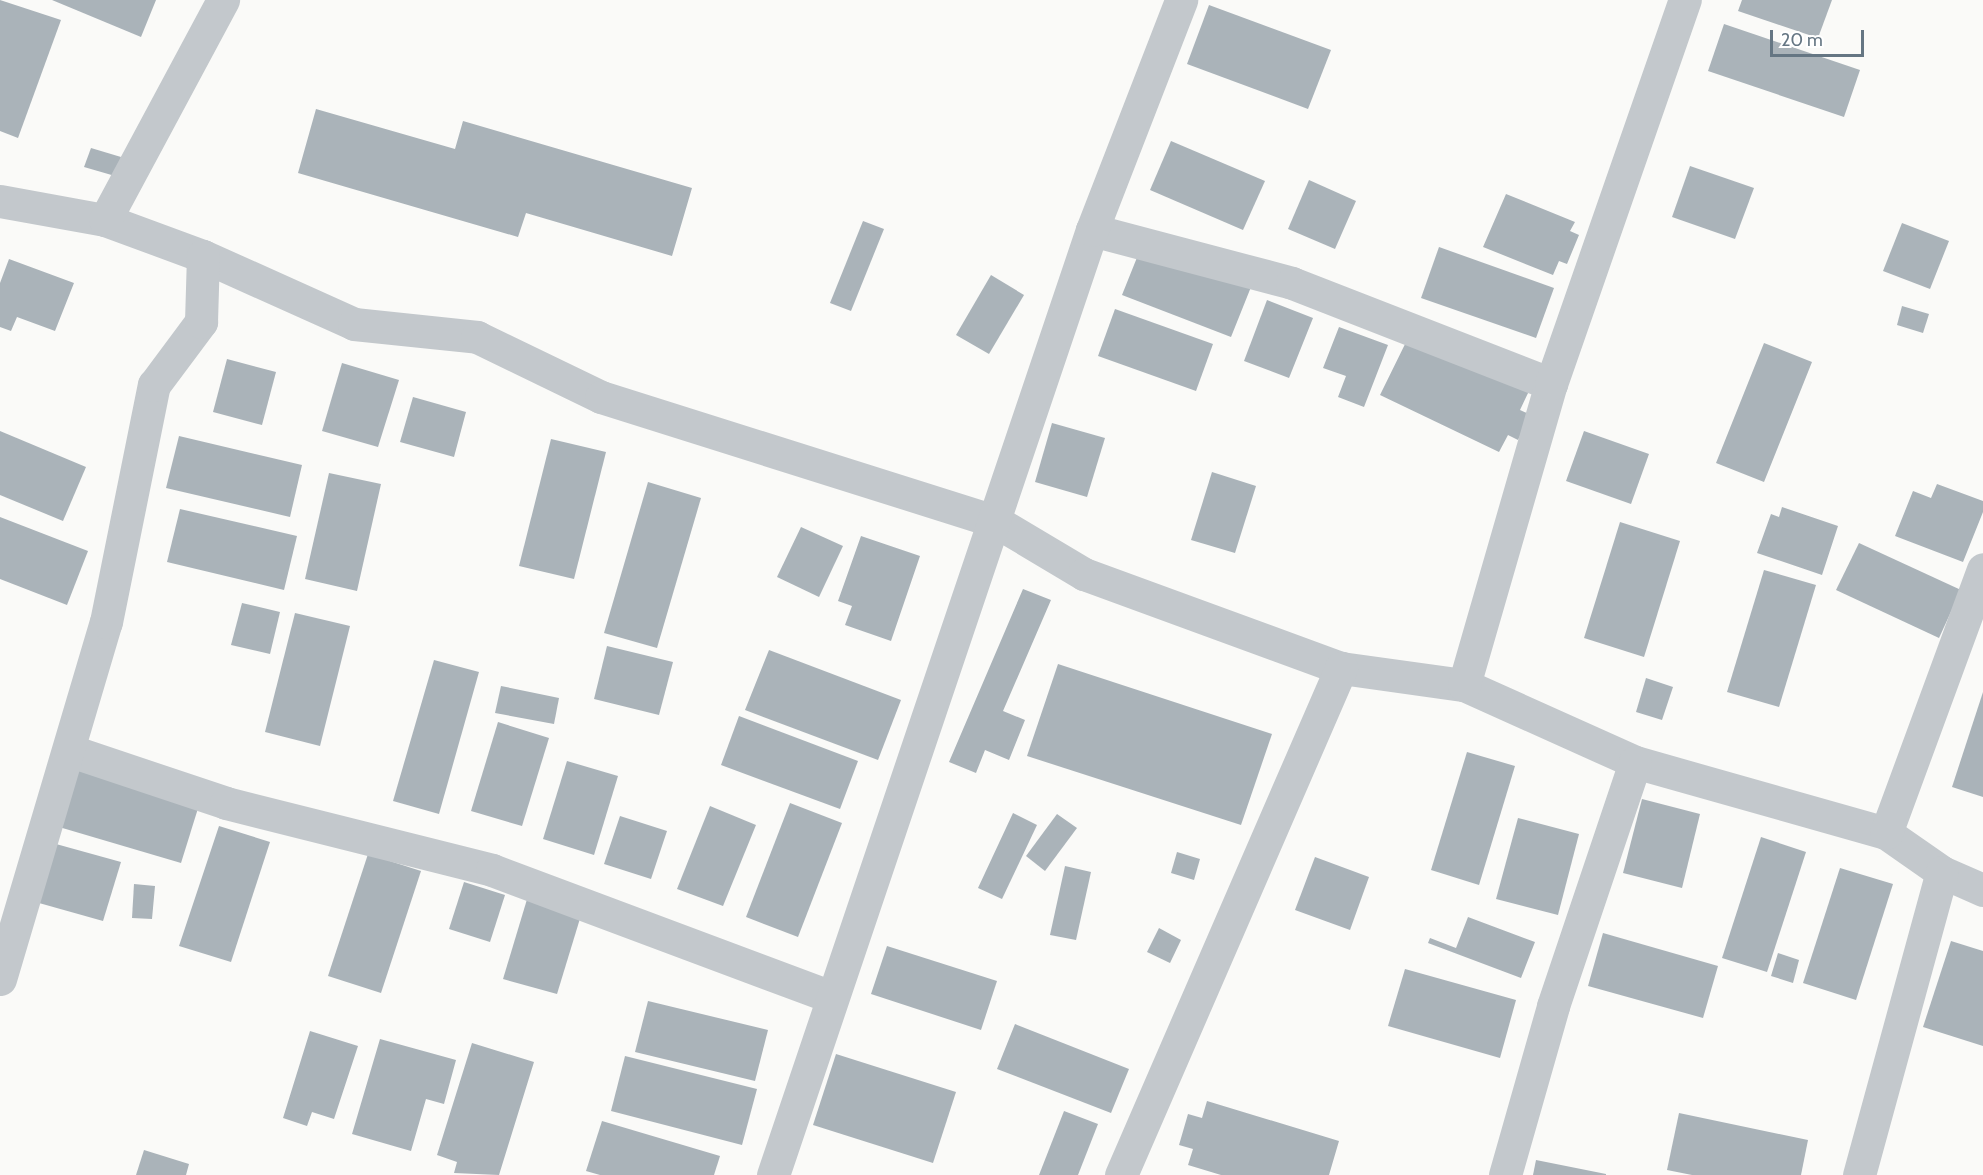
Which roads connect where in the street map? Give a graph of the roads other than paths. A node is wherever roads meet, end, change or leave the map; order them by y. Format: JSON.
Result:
{"nodes":[{"id":1,"x":223,"y":0,"type":"edge"},
{"id":2,"x":1181,"y":0,"type":"edge"},
{"id":3,"x":1685,"y":0,"type":"edge"},
{"id":4,"x":0,"y":201,"type":"edge"},
{"id":5,"x":105,"y":220,"type":"junction"},
{"id":6,"x":1092,"y":230,"type":"junction"},
{"id":7,"x":202,"y":256,"type":"junction"},
{"id":8,"x":1551,"y":384,"type":"junction"},
{"id":9,"x":995,"y":521,"type":"junction"},
{"id":10,"x":1983,"y":569,"type":"edge"},
{"id":11,"x":1341,"y":668,"type":"junction"},
{"id":12,"x":1464,"y":685,"type":"junction"},
{"id":13,"x":71,"y":751,"type":"junction"},
{"id":14,"x":1635,"y":762,"type":"junction"},
{"id":15,"x":1886,"y":833,"type":"junction"},
{"id":16,"x":1942,"y":872,"type":"junction"},
{"id":17,"x":1983,"y":890,"type":"edge"},
{"id":18,"x":0,"y":979,"type":"edge"},
{"id":19,"x":832,"y":997,"type":"junction"},
{"id":20,"x":773,"y":1175,"type":"edge"},
{"id":21,"x":1121,"y":1175,"type":"edge"},
{"id":22,"x":1505,"y":1175,"type":"edge"},
{"id":23,"x":1859,"y":1175,"type":"edge"}],
"edges":[{"from":1,"to":5,"type":"street"},
{"from":2,"to":6,"type":"street"},
{"from":3,"to":8,"type":"street"},
{"from":4,"to":5,"type":"street"},
{"from":5,"to":7,"type":"street"},
{"from":6,"to":8,"type":"street"},
{"from":6,"to":9,"type":"street"},
{"from":7,"to":9,"type":"street"},
{"from":7,"to":13,"type":"street"},
{"from":8,"to":12,"type":"street"},
{"from":9,"to":11,"type":"street"},
{"from":9,"to":19,"type":"street"},
{"from":10,"to":15,"type":"street"},
{"from":11,"to":12,"type":"street"},
{"from":11,"to":21,"type":"street"},
{"from":12,"to":14,"type":"street"},
{"from":13,"to":18,"type":"street"},
{"from":13,"to":19,"type":"street"},
{"from":14,"to":15,"type":"street"},
{"from":14,"to":22,"type":"street"},
{"from":15,"to":16,"type":"street"},
{"from":16,"to":17,"type":"street"},
{"from":16,"to":23,"type":"street"},
{"from":19,"to":20,"type":"street"}]}
